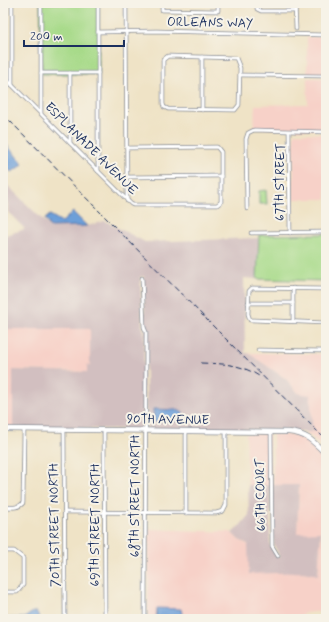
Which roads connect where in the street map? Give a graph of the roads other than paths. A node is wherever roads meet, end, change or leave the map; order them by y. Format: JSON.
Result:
{"nodes":[{"id":1,"x":12,"y":3,"type":"edge"},
{"id":2,"x":41,"y":3,"type":"edge"},
{"id":3,"x":98,"y":3,"type":"edge"},
{"id":4,"x":126,"y":3,"type":"edge"},
{"id":5,"x":162,"y":3,"type":"edge"},
{"id":6,"x":218,"y":3,"type":"edge"},
{"id":7,"x":257,"y":3,"type":"edge"},
{"id":8,"x":296,"y":3,"type":"edge"},
{"id":9,"x":295,"y":11,"type":"junction"},
{"id":10,"x":296,"y":29,"type":"dead end"},
{"id":11,"x":126,"y":31,"type":"junction"},
{"id":12,"x":98,"y":32,"type":"junction"},
{"id":13,"x":326,"y":35,"type":"edge"},
{"id":14,"x":202,"y":57,"type":"junction"},
{"id":15,"x":70,"y":72,"type":"junction"},
{"id":16,"x":41,"y":73,"type":"junction"},
{"id":17,"x":98,"y":73,"type":"junction"},
{"id":18,"x":240,"y":75,"type":"junction"},
{"id":19,"x":3,"y":76,"type":"edge"},
{"id":20,"x":326,"y":76,"type":"edge"},
{"id":21,"x":12,"y":85,"type":"junction"},
{"id":22,"x":202,"y":110,"type":"junction"},
{"id":23,"x":41,"y":114,"type":"junction"},
{"id":24,"x":289,"y":132,"type":"junction"},
{"id":25,"x":326,"y":132,"type":"edge"},
{"id":26,"x":70,"y":143,"type":"junction"},
{"id":27,"x":127,"y":148,"type":"junction"},
{"id":28,"x":98,"y":172,"type":"junction"},
{"id":29,"x":221,"y":176,"type":"junction"},
{"id":30,"x":128,"y":177,"type":"junction"},
{"id":31,"x":127,"y":201,"type":"junction"},
{"id":32,"x":247,"y":209,"type":"dead end"},
{"id":33,"x":326,"y":232,"type":"edge"},
{"id":34,"x":251,"y":233,"type":"dead end"},
{"id":35,"x":290,"y":233,"type":"junction"},
{"id":36,"x":142,"y":278,"type":"dead end"},
{"id":37,"x":293,"y":288,"type":"junction"},
{"id":38,"x":326,"y":289,"type":"edge"},
{"id":39,"x":248,"y":303,"type":"junction"},
{"id":40,"x":293,"y":303,"type":"junction"},
{"id":41,"x":292,"y":322,"type":"junction"},
{"id":42,"x":326,"y":322,"type":"edge"},
{"id":43,"x":258,"y":350,"type":"dead end"},
{"id":44,"x":326,"y":351,"type":"edge"},
{"id":45,"x":3,"y":430,"type":"edge"},
{"id":46,"x":24,"y":430,"type":"junction"},
{"id":47,"x":64,"y":430,"type":"junction"},
{"id":48,"x":104,"y":430,"type":"junction"},
{"id":49,"x":145,"y":430,"type":"junction"},
{"id":50,"x":186,"y":431,"type":"junction"},
{"id":51,"x":226,"y":432,"type":"junction"},
{"id":52,"x":271,"y":432,"type":"junction"},
{"id":53,"x":326,"y":454,"type":"edge"},
{"id":54,"x":3,"y":508,"type":"edge"},
{"id":55,"x":64,"y":512,"type":"junction"},
{"id":56,"x":105,"y":513,"type":"junction"},
{"id":57,"x":145,"y":513,"type":"junction"},
{"id":58,"x":186,"y":513,"type":"junction"},
{"id":59,"x":3,"y":551,"type":"edge"},
{"id":60,"x":278,"y":556,"type":"dead end"},
{"id":61,"x":3,"y":592,"type":"edge"},
{"id":62,"x":65,"y":619,"type":"edge"},
{"id":63,"x":105,"y":619,"type":"edge"},
{"id":64,"x":145,"y":619,"type":"edge"}],
"edges":[{"from":1,"to":21,"type":"street"},
{"from":2,"to":16,"type":"street"},
{"from":3,"to":12,"type":"street"},
{"from":4,"to":11,"type":"street"},
{"from":5,"to":6,"type":"street"},
{"from":7,"to":9,"type":"street"},
{"from":8,"to":9,"type":"street"},
{"from":9,"to":10,"type":"street"},
{"from":11,"to":12,"type":"street","name":"ORLEANS WAY"},
{"from":11,"to":13,"type":"street","name":"ORLEANS WAY"},
{"from":11,"to":27,"type":"street"},
{"from":12,"to":17,"type":"street"},
{"from":14,"to":18,"type":"street"},
{"from":14,"to":22,"type":"street"},
{"from":14,"to":22,"type":"street"},
{"from":15,"to":16,"type":"street"},
{"from":15,"to":17,"type":"street"},
{"from":15,"to":26,"type":"street"},
{"from":16,"to":23,"type":"street"},
{"from":17,"to":28,"type":"street"},
{"from":18,"to":20,"type":"street"},
{"from":18,"to":22,"type":"street"},
{"from":19,"to":21,"type":"street","name":"ESPLANADE AVENUE"},
{"from":21,"to":23,"type":"street","name":"ESPLANADE AVENUE"},
{"from":23,"to":26,"type":"street","name":"ESPLANADE AVENUE"},
{"from":24,"to":25,"type":"street"},
{"from":24,"to":32,"type":"street"},
{"from":24,"to":35,"type":"street","name":"67TH STREET"},
{"from":26,"to":28,"type":"street","name":"ESPLANADE AVENUE"},
{"from":27,"to":29,"type":"street"},
{"from":27,"to":30,"type":"street"},
{"from":28,"to":31,"type":"street","name":"ESPLANADE AVENUE"},
{"from":29,"to":30,"type":"street"},
{"from":29,"to":31,"type":"street","name":"ESPLANADE AVENUE"},
{"from":30,"to":31,"type":"street"},
{"from":33,"to":35,"type":"street"},
{"from":34,"to":35,"type":"street"},
{"from":36,"to":49,"type":"street","name":"68TH STREET NORTH"},
{"from":37,"to":38,"type":"street"},
{"from":37,"to":39,"type":"street"},
{"from":37,"to":40,"type":"street"},
{"from":39,"to":40,"type":"street"},
{"from":39,"to":41,"type":"street"},
{"from":40,"to":41,"type":"street"},
{"from":41,"to":42,"type":"street"},
{"from":43,"to":44,"type":"street"},
{"from":45,"to":46,"type":"street","name":"90TH AVENUE"},
{"from":46,"to":47,"type":"street","name":"90TH AVENUE"},
{"from":46,"to":54,"type":"street"},
{"from":47,"to":48,"type":"street","name":"90TH AVENUE"},
{"from":47,"to":55,"type":"street","name":"70TH STREET NORTH"},
{"from":48,"to":49,"type":"street","name":"90TH AVENUE"},
{"from":48,"to":56,"type":"street","name":"69TH STREET NORTH"},
{"from":49,"to":50,"type":"street","name":"90TH AVENUE"},
{"from":49,"to":57,"type":"street","name":"68TH STREET NORTH"},
{"from":50,"to":51,"type":"street","name":"90TH AVENUE"},
{"from":50,"to":58,"type":"street"},
{"from":51,"to":52,"type":"street","name":"90TH AVENUE"},
{"from":51,"to":58,"type":"street"},
{"from":52,"to":53,"type":"street","name":"90TH AVENUE"},
{"from":52,"to":60,"type":"street","name":"66TH COURT"},
{"from":55,"to":56,"type":"street"},
{"from":55,"to":62,"type":"street","name":"70TH STREET NORTH"},
{"from":56,"to":57,"type":"street"},
{"from":56,"to":63,"type":"street","name":"69TH STREET NORTH"},
{"from":57,"to":58,"type":"street"},
{"from":57,"to":64,"type":"street","name":"68TH STREET NORTH"},
{"from":59,"to":61,"type":"street"}]}
